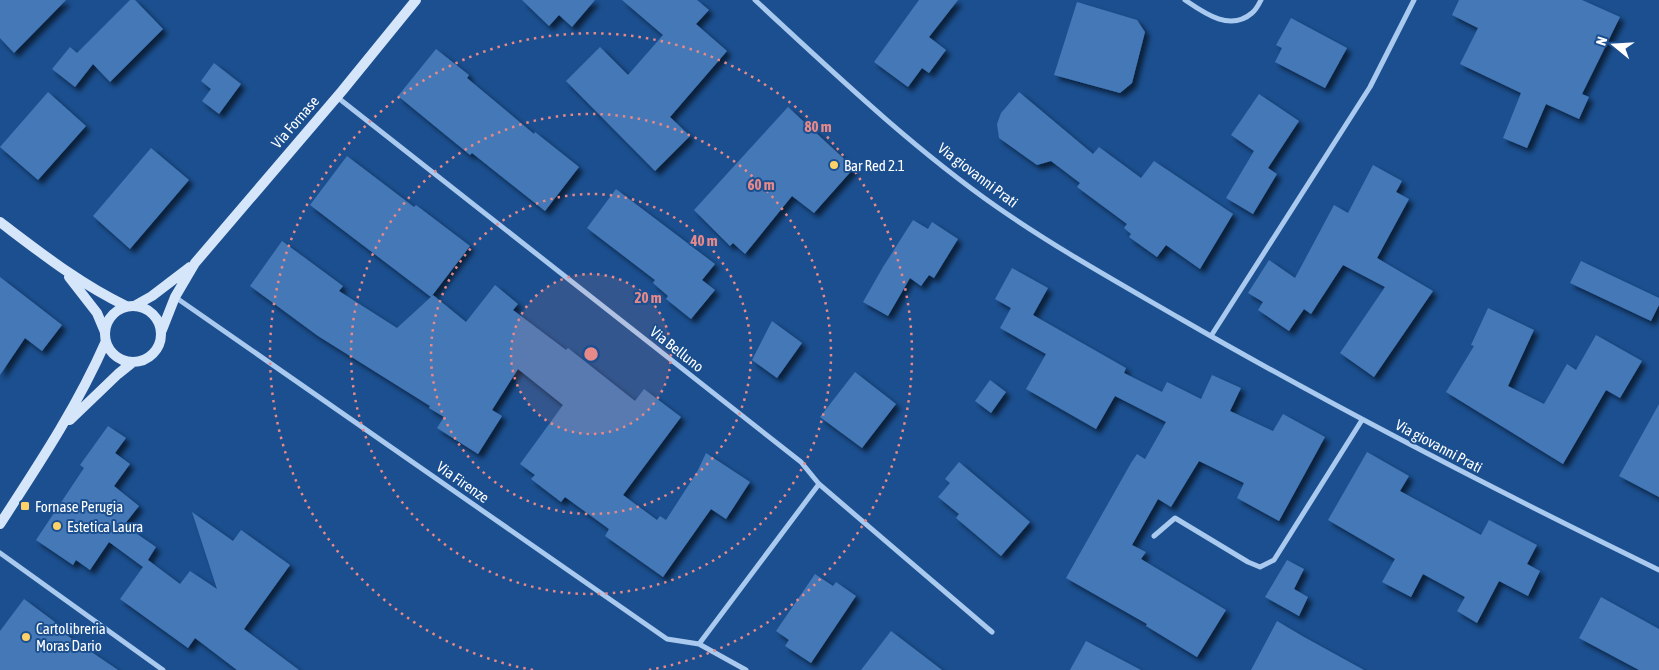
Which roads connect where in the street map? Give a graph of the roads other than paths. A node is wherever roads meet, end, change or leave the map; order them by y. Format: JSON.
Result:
{"nodes":[{"id":1,"x":416,"y":0,"type":"edge"},
{"id":2,"x":755,"y":0,"type":"edge"},
{"id":3,"x":1185,"y":0,"type":"edge"},
{"id":4,"x":1262,"y":0,"type":"edge"},
{"id":5,"x":1414,"y":0,"type":"edge"},
{"id":6,"x":337,"y":97,"type":"junction"},
{"id":7,"x":0,"y":222,"type":"edge"},
{"id":8,"x":195,"y":263,"type":"junction"},
{"id":9,"x":62,"y":269,"type":"junction"},
{"id":10,"x":175,"y":297,"type":"junction"},
{"id":11,"x":131,"y":305,"type":"junction"},
{"id":12,"x":162,"y":330,"type":"junction"},
{"id":13,"x":1211,"y":336,"type":"junction"},
{"id":14,"x":105,"y":337,"type":"junction"},
{"id":15,"x":133,"y":362,"type":"junction"},
{"id":16,"x":1362,"y":420,"type":"junction"},
{"id":17,"x":62,"y":427,"type":"junction"},
{"id":18,"x":819,"y":484,"type":"junction"},
{"id":19,"x":0,"y":524,"type":"edge"},
{"id":20,"x":1154,"y":536,"type":"dead end"},
{"id":21,"x":0,"y":553,"type":"edge"},
{"id":22,"x":1659,"y":570,"type":"edge"},
{"id":23,"x":992,"y":632,"type":"dead end"},
{"id":24,"x":699,"y":644,"type":"junction"},
{"id":25,"x":164,"y":670,"type":"edge"},
{"id":26,"x":746,"y":670,"type":"edge"}],
"edges":[{"from":1,"to":6,"type":"street","name":"Via Fornase"},
{"from":2,"to":13,"type":"street","name":"Via giovanni Prati"},
{"from":3,"to":4,"type":"street"},
{"from":5,"to":13,"type":"street"},
{"from":6,"to":8,"type":"street","name":"Via Fornase"},
{"from":6,"to":18,"type":"street","name":"Via Belluno"},
{"from":7,"to":9,"type":"street"},
{"from":8,"to":10,"type":"street","name":"Via Fornase"},
{"from":8,"to":11,"type":"street","name":"Via Fornase"},
{"from":9,"to":11,"type":"street"},
{"from":9,"to":14,"type":"street"},
{"from":10,"to":12,"type":"street","name":"Via Fornase"},
{"from":10,"to":24,"type":"street","name":"Via Firenze"},
{"from":11,"to":12,"type":"street"},
{"from":11,"to":14,"type":"street","name":"Via Fornase"},
{"from":12,"to":15,"type":"street","name":"Via Fornase"},
{"from":13,"to":16,"type":"street","name":"Via giovanni Prati"},
{"from":14,"to":15,"type":"street"},
{"from":14,"to":17,"type":"street","name":"Via Fornase"},
{"from":15,"to":17,"type":"street","name":"Via Fornase"},
{"from":16,"to":20,"type":"street"},
{"from":16,"to":22,"type":"street","name":"Via giovanni Prati"},
{"from":17,"to":19,"type":"street","name":"Via Fornase"},
{"from":18,"to":23,"type":"street","name":"Via Belluno"},
{"from":18,"to":24,"type":"street"},
{"from":21,"to":25,"type":"street"},
{"from":24,"to":26,"type":"street","name":"Via Firenze"}]}
